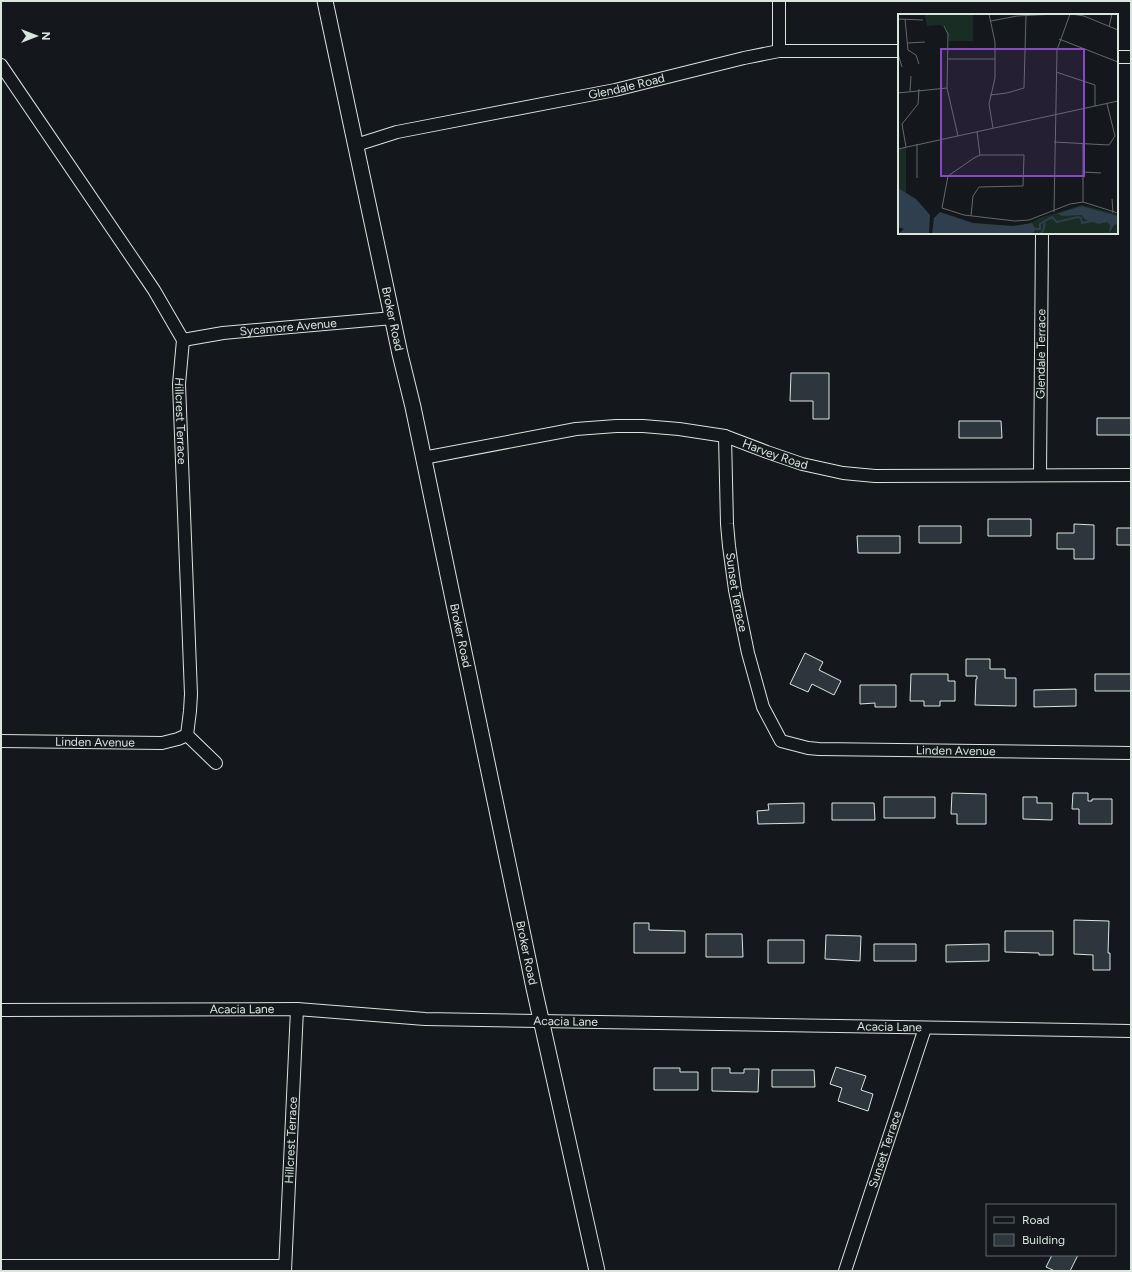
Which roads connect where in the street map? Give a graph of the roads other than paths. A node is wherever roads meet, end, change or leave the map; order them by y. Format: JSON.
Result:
{"nodes":[{"id":1,"x":325,"y":1,"type":"edge"},
{"id":2,"x":779,"y":1,"type":"edge"},
{"id":3,"x":779,"y":51,"type":"junction"},
{"id":4,"x":898,"y":51,"type":"edge"},
{"id":5,"x":1118,"y":57,"type":"edge"},
{"id":6,"x":1131,"y":57,"type":"edge"},
{"id":7,"x":1,"y":65,"type":"edge"},
{"id":8,"x":356,"y":146,"type":"junction"},
{"id":9,"x":1042,"y":234,"type":"edge"},
{"id":10,"x":393,"y":318,"type":"junction"},
{"id":11,"x":183,"y":340,"type":"junction"},
{"id":12,"x":725,"y":436,"type":"junction"},
{"id":13,"x":423,"y":458,"type":"junction"},
{"id":14,"x":1040,"y":475,"type":"junction"},
{"id":15,"x":1131,"y":475,"type":"edge"},
{"id":16,"x":187,"y":736,"type":"junction"},
{"id":17,"x":1,"y":741,"type":"edge"},
{"id":18,"x":781,"y":741,"type":"joint"},
{"id":19,"x":1131,"y":753,"type":"edge"},
{"id":20,"x":216,"y":763,"type":"dead end"},
{"id":21,"x":297,"y":1009,"type":"junction"},
{"id":22,"x":1,"y":1010,"type":"edge"},
{"id":23,"x":542,"y":1022,"type":"junction"},
{"id":24,"x":925,"y":1028,"type":"junction"},
{"id":25,"x":1131,"y":1031,"type":"edge"},
{"id":26,"x":1,"y":1266,"type":"edge"},
{"id":27,"x":285,"y":1268,"type":"edge"},
{"id":28,"x":37,"y":1269,"type":"edge"},
{"id":29,"x":597,"y":1271,"type":"edge"},
{"id":30,"x":845,"y":1271,"type":"edge"}],
"edges":[{"from":1,"to":8,"type":"street","name":"Broker Road"},
{"from":2,"to":3,"type":"street"},
{"from":3,"to":4,"type":"street","name":"Glendale Road"},
{"from":3,"to":8,"type":"street","name":"Glendale Road"},
{"from":5,"to":6,"type":"street"},
{"from":7,"to":11,"type":"street"},
{"from":8,"to":10,"type":"street","name":"Broker Road"},
{"from":9,"to":14,"type":"street","name":"Glendale Terrace"},
{"from":10,"to":11,"type":"street","name":"Sycamore Avenue"},
{"from":10,"to":13,"type":"street","name":"Broker Road"},
{"from":11,"to":16,"type":"street","name":"Hillcrest Terrace"},
{"from":12,"to":13,"type":"street","name":"Harvey Road"},
{"from":12,"to":14,"type":"street","name":"Harvey Road"},
{"from":12,"to":18,"type":"street","name":"Sunset Terrace"},
{"from":13,"to":23,"type":"street","name":"Broker Road"},
{"from":14,"to":15,"type":"street","name":"Harvey Road"},
{"from":16,"to":17,"type":"street","name":"Linden Avenue"},
{"from":16,"to":20,"type":"street"},
{"from":18,"to":19,"type":"street","name":"Linden Avenue"},
{"from":21,"to":22,"type":"street","name":"Acacia Lane"},
{"from":21,"to":23,"type":"street","name":"Acacia Lane"},
{"from":21,"to":27,"type":"street","name":"Hillcrest Terrace"},
{"from":23,"to":24,"type":"street","name":"Acacia Lane"},
{"from":23,"to":29,"type":"street","name":"Broker Road"},
{"from":24,"to":25,"type":"street","name":"Acacia Lane"},
{"from":24,"to":30,"type":"street","name":"Sunset Terrace"},
{"from":26,"to":28,"type":"street"},
{"from":27,"to":28,"type":"street"}]}
